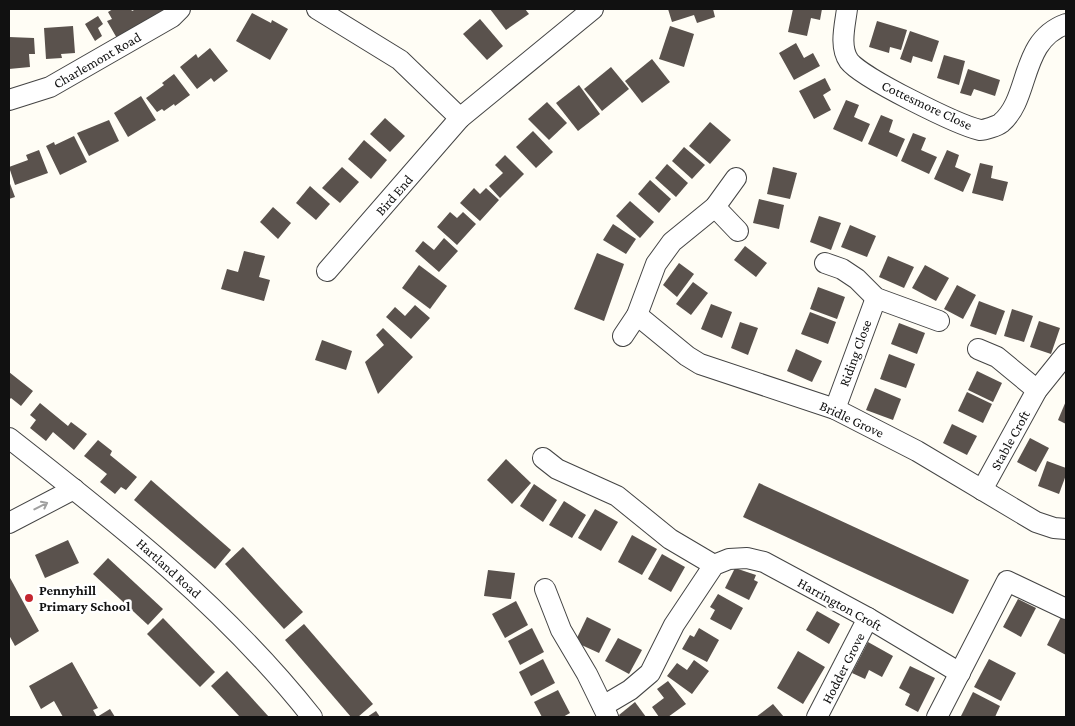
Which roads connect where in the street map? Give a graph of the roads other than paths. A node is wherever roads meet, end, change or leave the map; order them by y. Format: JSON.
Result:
{"nodes":[{"id":1,"x":180,"y":9,"type":"edge"},
{"id":2,"x":317,"y":9,"type":"edge"},
{"id":3,"x":593,"y":9,"type":"edge"},
{"id":4,"x":847,"y":9,"type":"edge"},
{"id":5,"x":1066,"y":19,"type":"edge"},
{"id":6,"x":9,"y":100,"type":"edge"},
{"id":7,"x":460,"y":118,"type":"junction"},
{"id":8,"x":736,"y":178,"type":"dead end"},
{"id":9,"x":715,"y":207,"type":"junction"},
{"id":10,"x":738,"y":231,"type":"dead end"},
{"id":11,"x":826,"y":263,"type":"dead end"},
{"id":12,"x":327,"y":271,"type":"dead end"},
{"id":13,"x":876,"y":298,"type":"junction"},
{"id":14,"x":637,"y":315,"type":"junction"},
{"id":15,"x":939,"y":321,"type":"dead end"},
{"id":16,"x":623,"y":336,"type":"dead end"},
{"id":17,"x":978,"y":349,"type":"dead end"},
{"id":18,"x":1066,"y":354,"type":"edge"},
{"id":19,"x":1038,"y":390,"type":"junction"},
{"id":20,"x":835,"y":409,"type":"junction"},
{"id":21,"x":9,"y":438,"type":"edge"},
{"id":22,"x":543,"y":458,"type":"dead end"},
{"id":23,"x":74,"y":489,"type":"junction"},
{"id":24,"x":982,"y":490,"type":"junction"},
{"id":25,"x":9,"y":523,"type":"edge"},
{"id":26,"x":1066,"y":529,"type":"edge"},
{"id":27,"x":714,"y":565,"type":"junction"},
{"id":28,"x":544,"y":590,"type":"dead end"},
{"id":29,"x":1066,"y":609,"type":"edge"},
{"id":30,"x":868,"y":618,"type":"junction"},
{"id":31,"x":960,"y":673,"type":"junction"},
{"id":32,"x":605,"y":711,"type":"edge"},
{"id":33,"x":312,"y":717,"type":"edge"},
{"id":34,"x":817,"y":717,"type":"edge"},
{"id":35,"x":937,"y":717,"type":"edge"}],
"edges":[{"from":1,"to":6,"type":"street","name":"Charlemont Road"},
{"from":2,"to":7,"type":"street"},
{"from":3,"to":7,"type":"street","name":"Bird End"},
{"from":4,"to":5,"type":"street","name":"Cottesmore Close"},
{"from":7,"to":12,"type":"street","name":"Bird End"},
{"from":8,"to":9,"type":"street"},
{"from":9,"to":10,"type":"street"},
{"from":9,"to":14,"type":"street"},
{"from":11,"to":13,"type":"street"},
{"from":13,"to":15,"type":"street"},
{"from":13,"to":20,"type":"street","name":"Riding Close"},
{"from":14,"to":16,"type":"street"},
{"from":14,"to":20,"type":"street","name":"Bridle Grove"},
{"from":17,"to":19,"type":"street"},
{"from":18,"to":19,"type":"street","name":"Stable Croft"},
{"from":19,"to":24,"type":"street","name":"Stable Croft"},
{"from":20,"to":24,"type":"street","name":"Bridle Grove"},
{"from":21,"to":23,"type":"street","name":"Hartland Road"},
{"from":22,"to":27,"type":"street"},
{"from":25,"to":23,"type":"street","one_way":true},
{"from":23,"to":33,"type":"street","name":"Hartland Road"},
{"from":24,"to":26,"type":"street","name":"Bridle Grove"},
{"from":27,"to":30,"type":"street","name":"Harrington Croft"},
{"from":27,"to":32,"type":"street"},
{"from":28,"to":32,"type":"street"},
{"from":29,"to":31,"type":"street"},
{"from":30,"to":31,"type":"street","name":"Harrington Croft"},
{"from":30,"to":34,"type":"street","name":"Hodder Grove"},
{"from":31,"to":35,"type":"street"}]}
